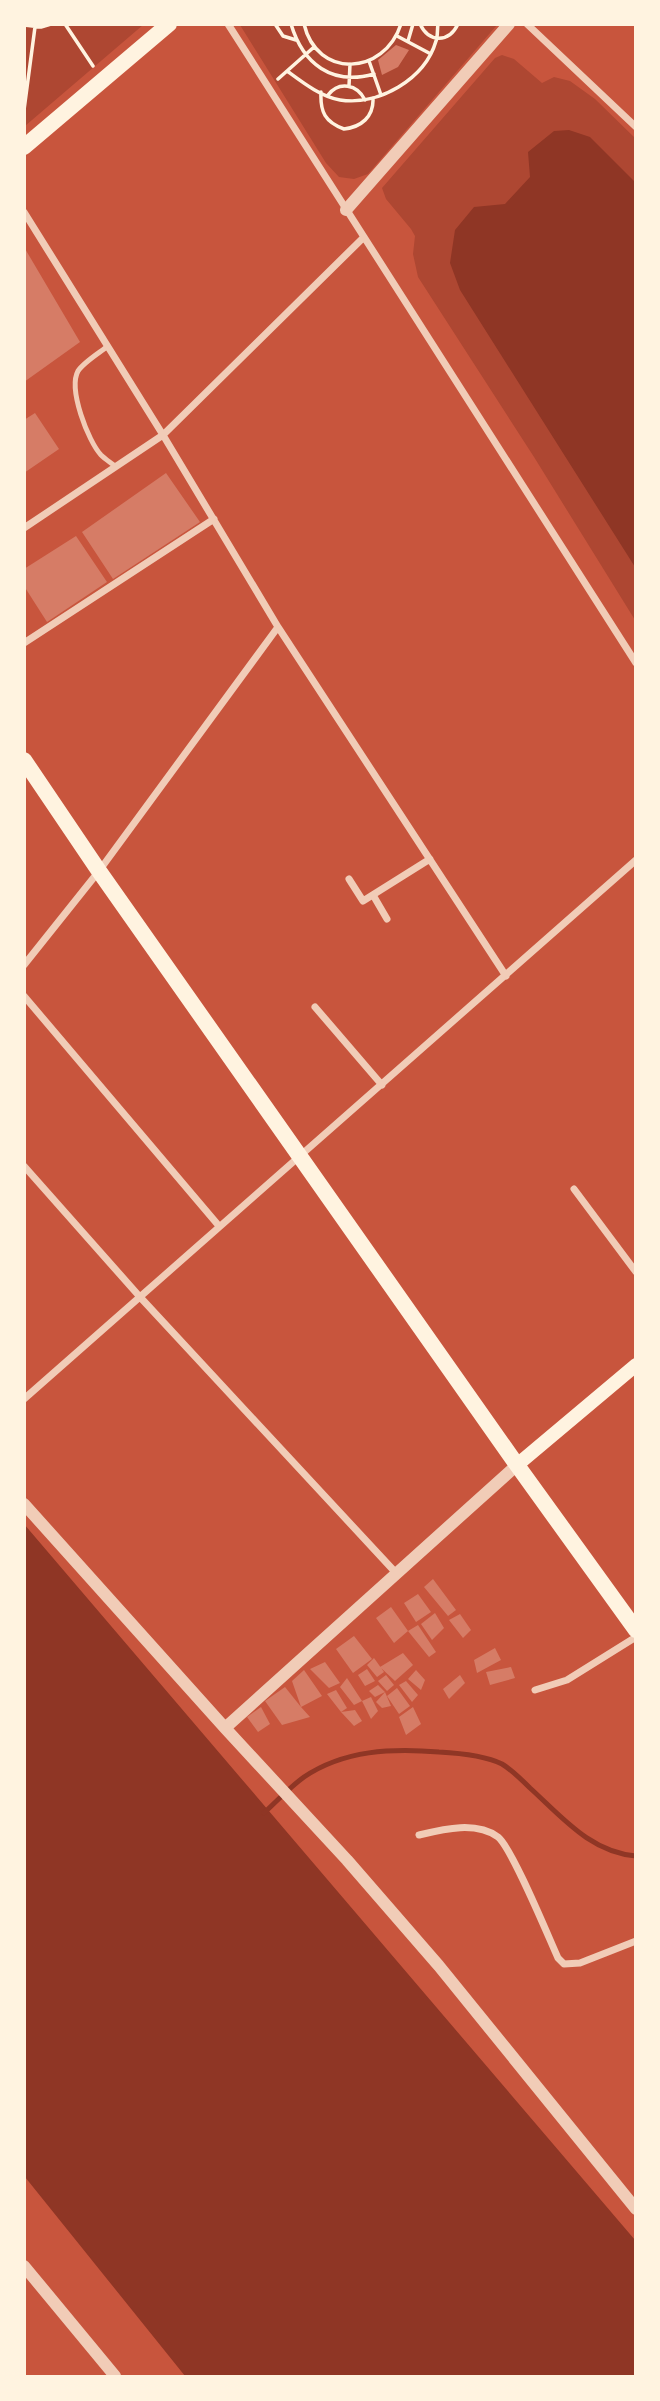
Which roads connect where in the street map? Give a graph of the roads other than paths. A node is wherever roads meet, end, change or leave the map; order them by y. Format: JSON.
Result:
{"nodes":[{"id":1,"x":169,"y":24,"type":"edge"},
{"id":2,"x":228,"y":24,"type":"edge"},
{"id":3,"x":509,"y":24,"type":"edge"},
{"id":4,"x":527,"y":24,"type":"edge"},
{"id":5,"x":635,"y":127,"type":"edge"},
{"id":6,"x":24,"y":147,"type":"edge"},
{"id":7,"x":346,"y":210,"type":"junction"},
{"id":8,"x":24,"y":212,"type":"edge"},
{"id":9,"x":364,"y":237,"type":"junction"},
{"id":10,"x":108,"y":346,"type":"junction"},
{"id":11,"x":163,"y":435,"type":"junction"},
{"id":12,"x":115,"y":466,"type":"junction"},
{"id":13,"x":214,"y":519,"type":"junction"},
{"id":14,"x":24,"y":528,"type":"edge"},
{"id":15,"x":278,"y":627,"type":"junction"},
{"id":16,"x":24,"y":643,"type":"edge"},
{"id":17,"x":635,"y":663,"type":"edge"},
{"id":18,"x":24,"y":760,"type":"edge"},
{"id":19,"x":429,"y":859,"type":"junction"},
{"id":20,"x":635,"y":860,"type":"edge"},
{"id":21,"x":99,"y":871,"type":"junction"},
{"id":22,"x":349,"y":879,"type":"dead end"},
{"id":23,"x":373,"y":895,"type":"junction"},
{"id":24,"x":387,"y":919,"type":"dead end"},
{"id":25,"x":24,"y":965,"type":"edge"},
{"id":26,"x":506,"y":976,"type":"junction"},
{"id":27,"x":24,"y":996,"type":"edge"},
{"id":28,"x":315,"y":1007,"type":"dead end"},
{"id":29,"x":382,"y":1085,"type":"junction"},
{"id":30,"x":301,"y":1156,"type":"junction"},
{"id":31,"x":24,"y":1166,"type":"edge"},
{"id":32,"x":574,"y":1189,"type":"dead end"},
{"id":33,"x":219,"y":1226,"type":"junction"},
{"id":34,"x":635,"y":1272,"type":"edge"},
{"id":35,"x":140,"y":1297,"type":"junction"},
{"id":36,"x":635,"y":1365,"type":"edge"},
{"id":37,"x":24,"y":1399,"type":"edge"},
{"id":38,"x":516,"y":1465,"type":"junction"},
{"id":39,"x":24,"y":1504,"type":"edge"},
{"id":40,"x":397,"y":1574,"type":"junction"},
{"id":41,"x":635,"y":1630,"type":"edge"},
{"id":42,"x":635,"y":1637,"type":"edge"},
{"id":43,"x":536,"y":1690,"type":"dead end"},
{"id":44,"x":225,"y":1728,"type":"junction"},
{"id":45,"x":419,"y":1835,"type":"dead end"},
{"id":46,"x":635,"y":1941,"type":"edge"},
{"id":47,"x":635,"y":2209,"type":"edge"},
{"id":48,"x":24,"y":2266,"type":"edge"},
{"id":49,"x":115,"y":2376,"type":"edge"}],
"edges":[{"from":1,"to":6,"type":"main road"},
{"from":2,"to":7,"type":"street"},
{"from":3,"to":7,"type":"street"},
{"from":4,"to":5,"type":"street"},
{"from":7,"to":9,"type":"street"},
{"from":8,"to":10,"type":"street"},
{"from":9,"to":11,"type":"street"},
{"from":9,"to":17,"type":"street"},
{"from":10,"to":11,"type":"street"},
{"from":10,"to":12,"type":"lane"},
{"from":11,"to":12,"type":"street"},
{"from":11,"to":13,"type":"street"},
{"from":12,"to":14,"type":"street"},
{"from":13,"to":15,"type":"street"},
{"from":13,"to":16,"type":"street"},
{"from":15,"to":19,"type":"street"},
{"from":15,"to":21,"type":"street"},
{"from":18,"to":21,"type":"main road"},
{"from":19,"to":23,"type":"street"},
{"from":19,"to":26,"type":"street"},
{"from":20,"to":26,"type":"street"},
{"from":21,"to":25,"type":"street"},
{"from":21,"to":30,"type":"main road"},
{"from":22,"to":23,"type":"street"},
{"from":23,"to":24,"type":"street"},
{"from":26,"to":29,"type":"street"},
{"from":27,"to":33,"type":"street"},
{"from":28,"to":29,"type":"street"},
{"from":29,"to":30,"type":"street"},
{"from":30,"to":33,"type":"street"},
{"from":30,"to":38,"type":"main road"},
{"from":31,"to":35,"type":"street"},
{"from":32,"to":34,"type":"street"},
{"from":33,"to":35,"type":"street"},
{"from":35,"to":37,"type":"street"},
{"from":35,"to":40,"type":"street"},
{"from":36,"to":38,"type":"main road"},
{"from":38,"to":40,"type":"street"},
{"from":38,"to":41,"type":"main road"},
{"from":39,"to":44,"type":"street"},
{"from":40,"to":44,"type":"street"},
{"from":42,"to":43,"type":"street"},
{"from":44,"to":47,"type":"street"},
{"from":45,"to":46,"type":"street"},
{"from":48,"to":49,"type":"street"}]}
